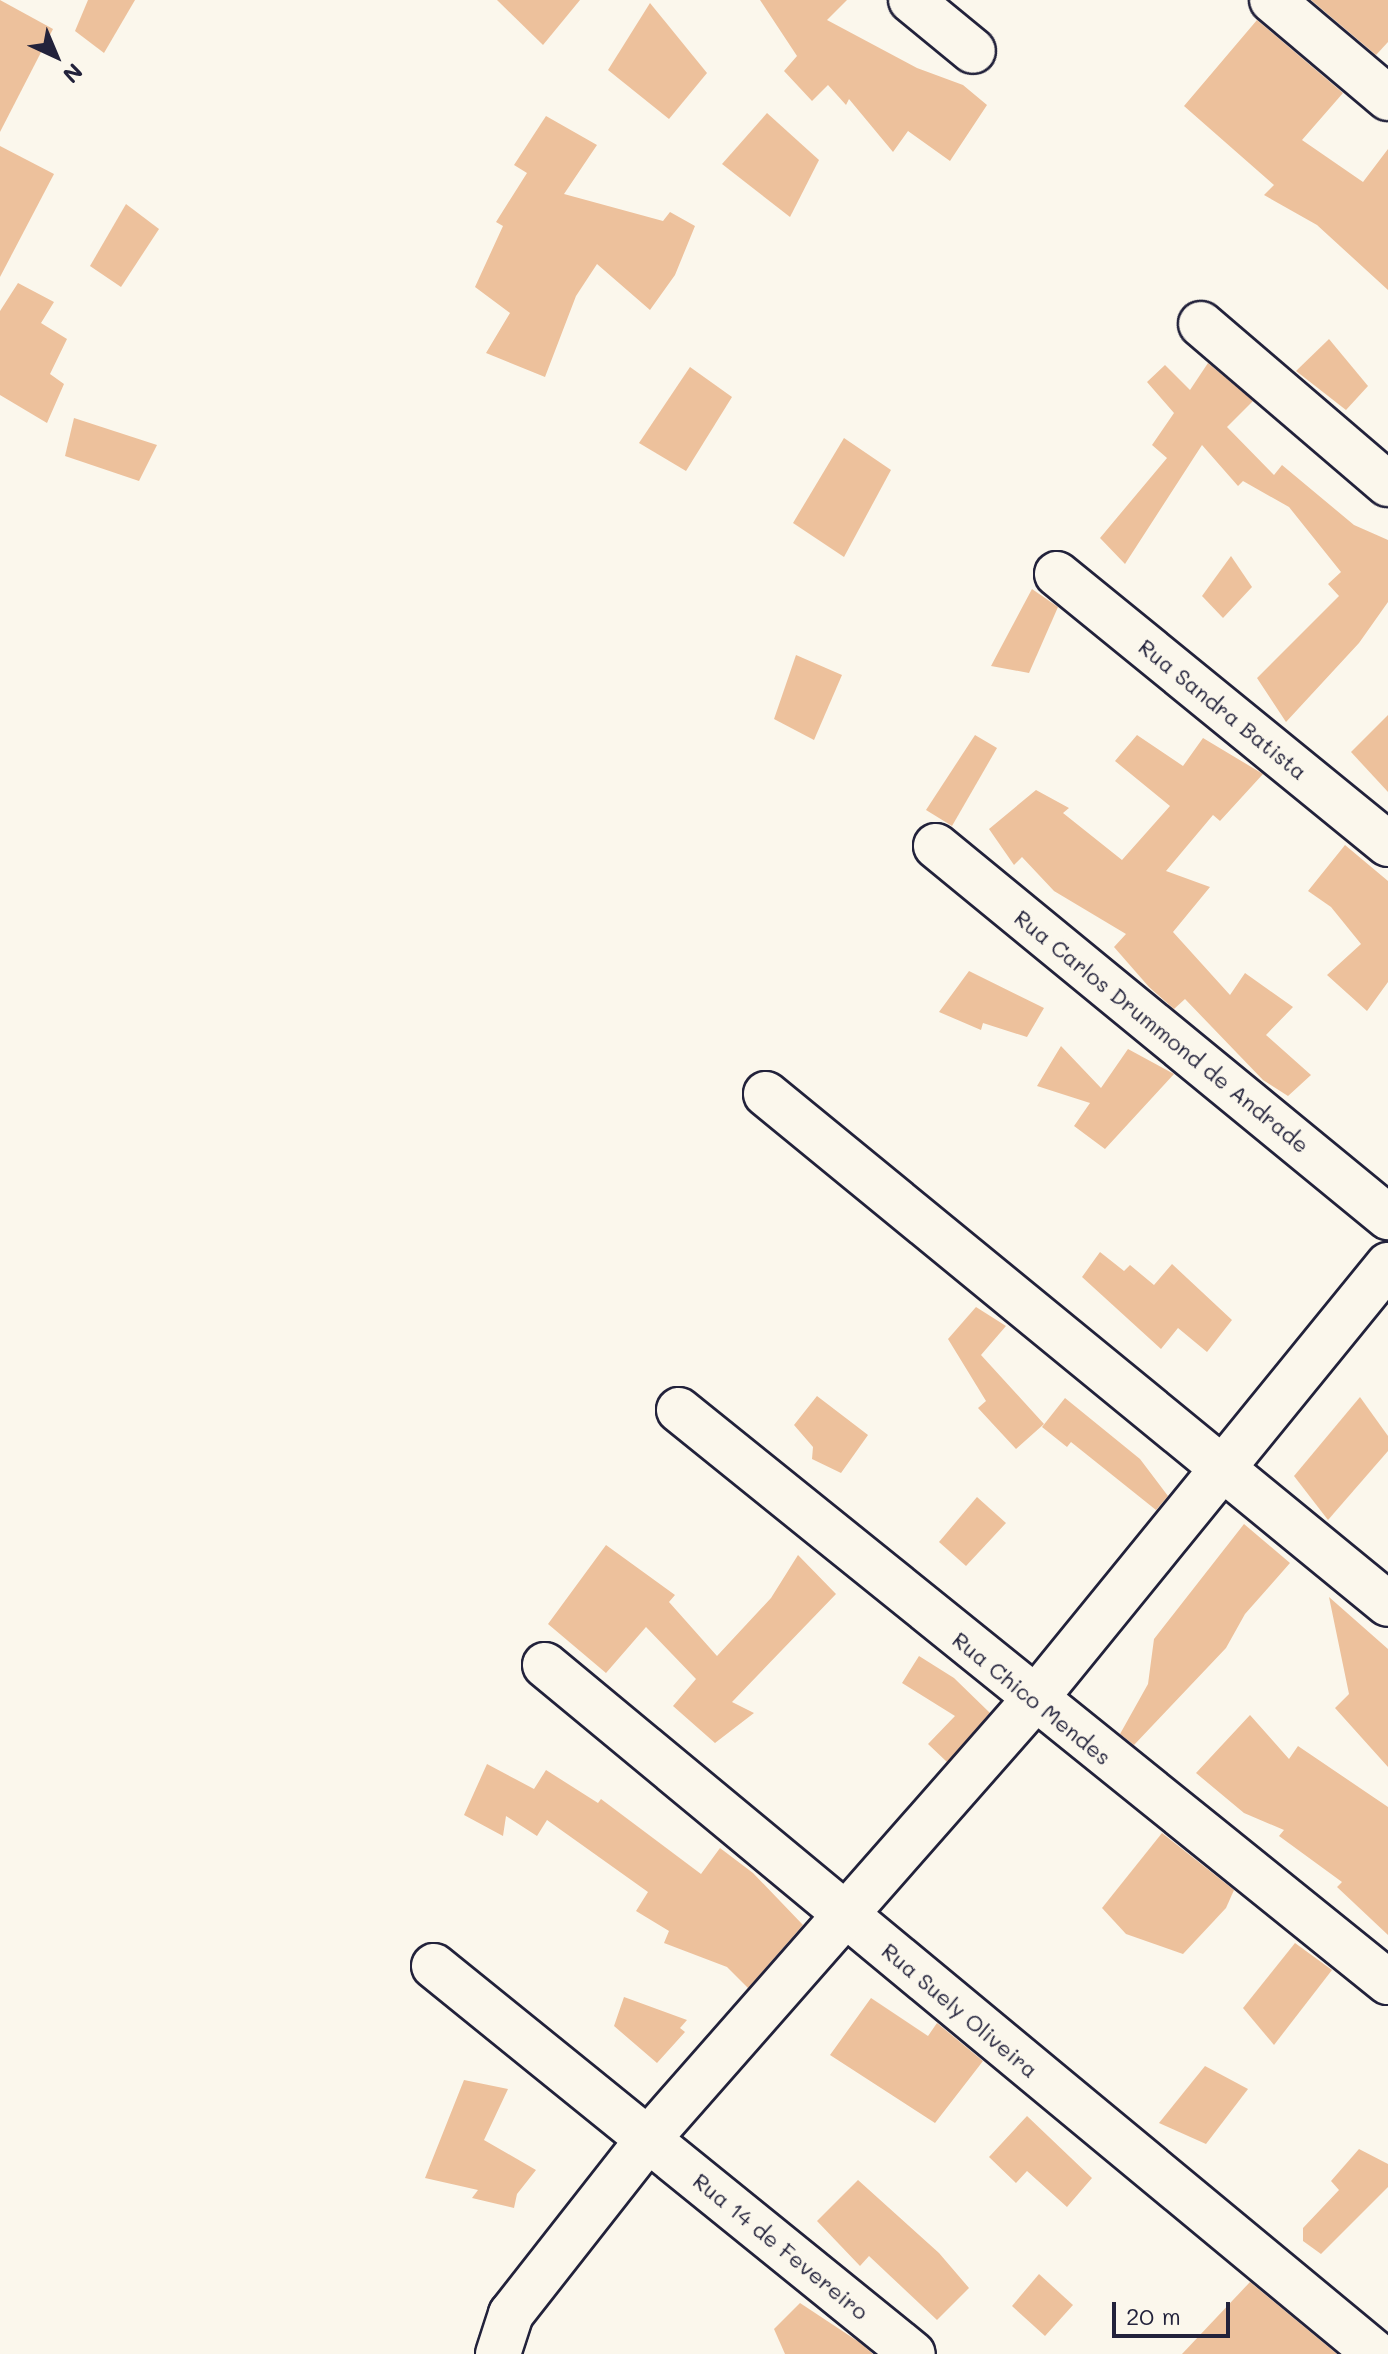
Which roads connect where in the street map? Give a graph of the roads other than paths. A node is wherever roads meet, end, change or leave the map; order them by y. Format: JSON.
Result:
{"nodes":[{"id":1,"x":911,"y":0,"type":"edge"},
{"id":2,"x":1272,"y":0,"type":"edge"},
{"id":3,"x":973,"y":51,"type":"dead end"},
{"id":4,"x":1388,"y":98,"type":"edge"},
{"id":5,"x":1201,"y":324,"type":"dead end"},
{"id":6,"x":1388,"y":484,"type":"edge"},
{"id":7,"x":1057,"y":574,"type":"dead end"},
{"id":8,"x":1388,"y":844,"type":"edge"},
{"id":9,"x":936,"y":846,"type":"dead end"},
{"id":10,"x":766,"y":1094,"type":"dead end"},
{"id":11,"x":1388,"y":1217,"type":"edge"},
{"id":12,"x":1388,"y":1265,"type":"edge"},
{"id":13,"x":679,"y":1410,"type":"dead end"},
{"id":14,"x":1220,"y":1470,"type":"junction"},
{"id":15,"x":1388,"y":1604,"type":"edge"},
{"id":16,"x":545,"y":1665,"type":"dead end"},
{"id":17,"x":1034,"y":1700,"type":"junction"},
{"id":18,"x":848,"y":1917,"type":"junction"},
{"id":19,"x":434,"y":1966,"type":"dead end"},
{"id":20,"x":1388,"y":1982,"type":"edge"},
{"id":21,"x":649,"y":2138,"type":"junction"},
{"id":22,"x":498,"y":2354,"type":"edge"},
{"id":23,"x":913,"y":2354,"type":"edge"},
{"id":24,"x":1376,"y":2354,"type":"edge"}],
"edges":[{"from":1,"to":3,"type":"street"},
{"from":2,"to":4,"type":"street"},
{"from":5,"to":6,"type":"street"},
{"from":7,"to":8,"type":"street","name":"Rua Sandra Batista"},
{"from":9,"to":11,"type":"street","name":"Rua Carlos Drummond de Andrade"},
{"from":10,"to":14,"type":"street"},
{"from":12,"to":14,"type":"street"},
{"from":13,"to":17,"type":"street","name":"Rua Chico Mendes"},
{"from":14,"to":15,"type":"street"},
{"from":14,"to":17,"type":"street"},
{"from":16,"to":18,"type":"street","name":"Rua Suely Oliveira"},
{"from":17,"to":18,"type":"street"},
{"from":17,"to":20,"type":"street","name":"Rua Chico Mendes"},
{"from":18,"to":21,"type":"street"},
{"from":18,"to":24,"type":"street","name":"Rua Suely Oliveira"},
{"from":19,"to":21,"type":"street"},
{"from":21,"to":22,"type":"street"},
{"from":21,"to":23,"type":"street","name":"Rua 14 de Fevereiro"}]}
